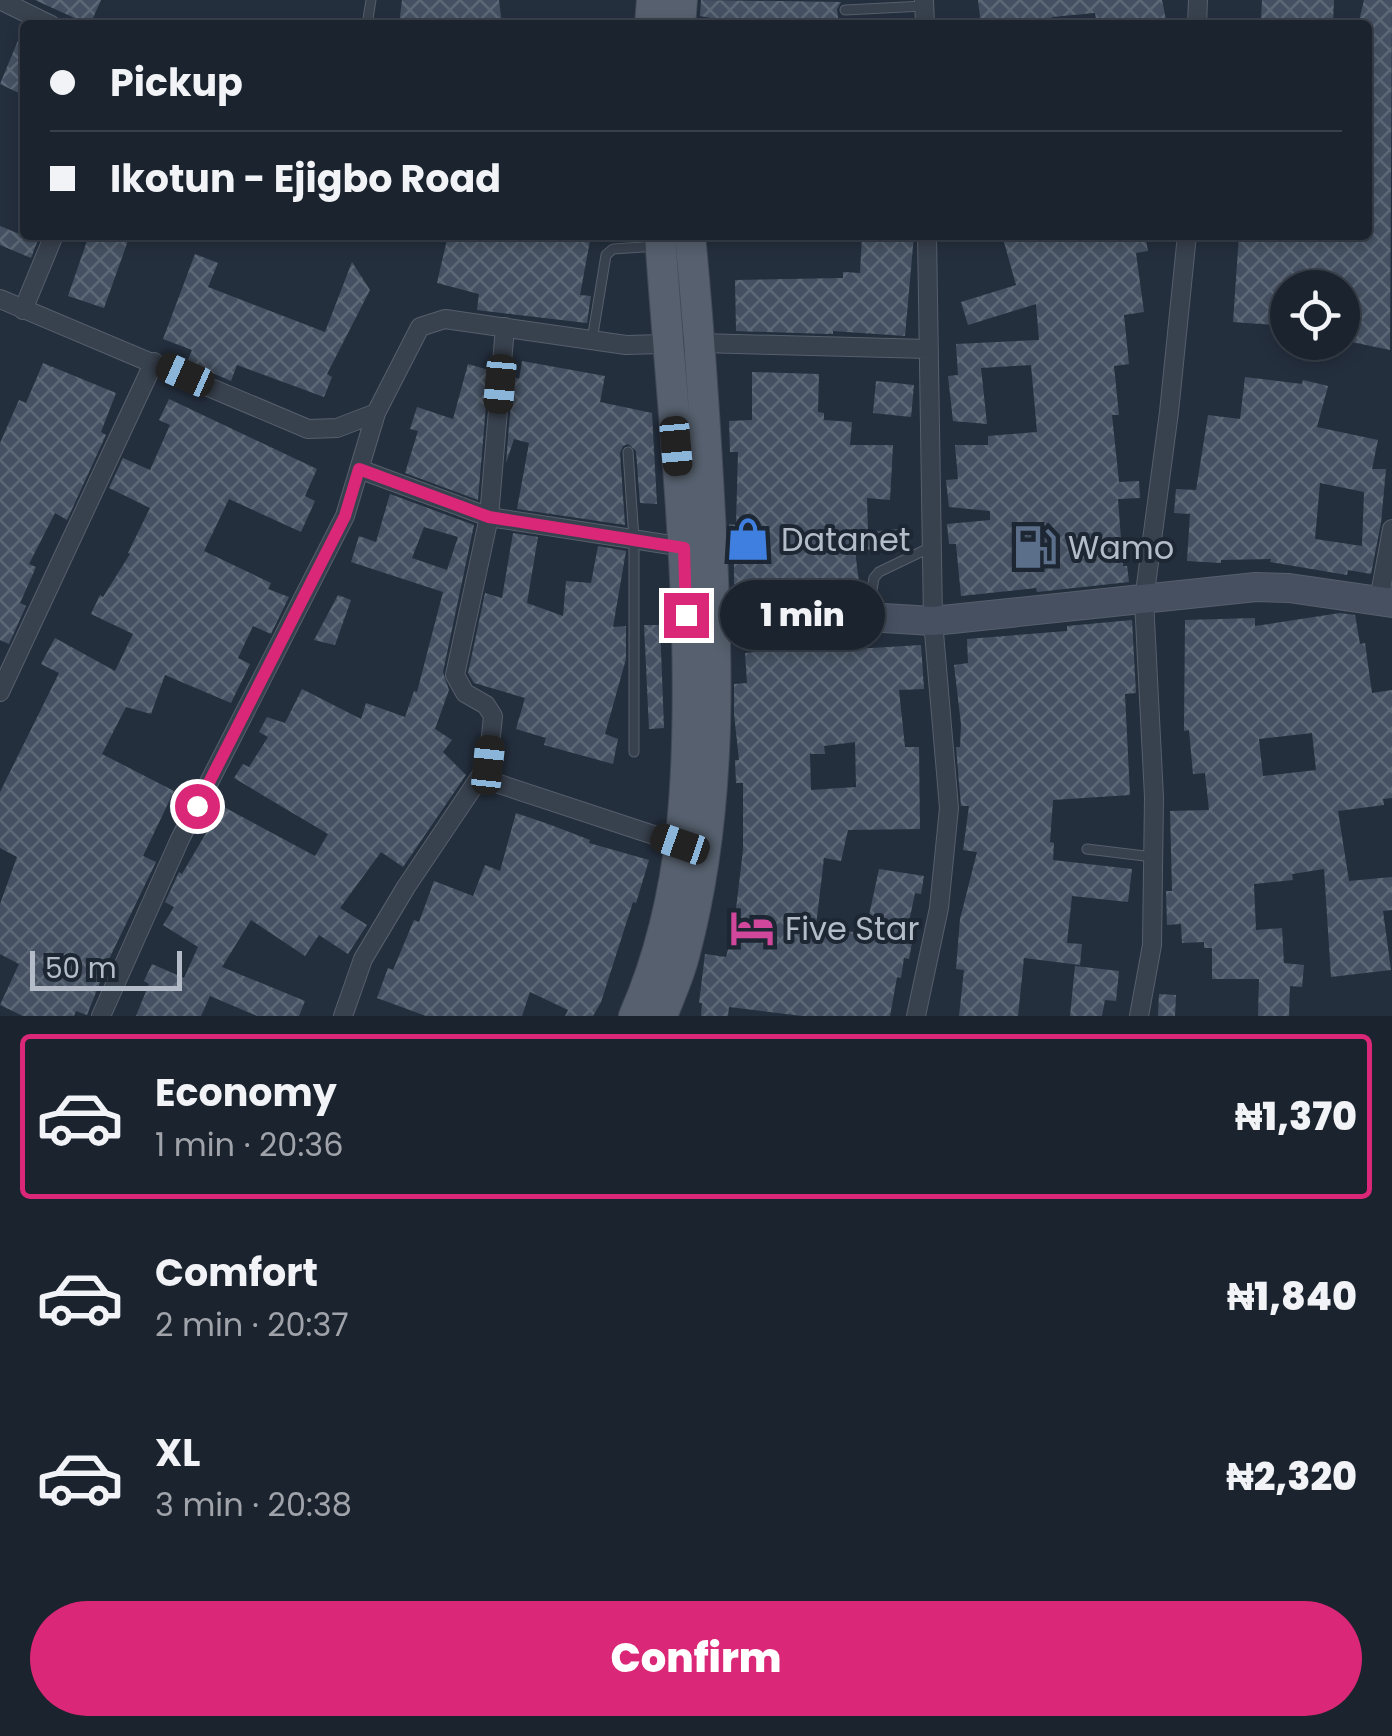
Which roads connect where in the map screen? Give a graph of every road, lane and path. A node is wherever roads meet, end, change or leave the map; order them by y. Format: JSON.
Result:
{"nodes":[{"id":1,"x":0,"y":0,"type":"edge"},
{"id":2,"x":924,"y":3,"type":"edge"},
{"id":3,"x":845,"y":10,"type":"dead end"},
{"id":4,"x":41,"y":20,"type":"edge"},
{"id":5,"x":52,"y":240,"type":"edge"},
{"id":6,"x":660,"y":240,"type":"edge"},
{"id":7,"x":690,"y":240,"type":"edge"},
{"id":8,"x":927,"y":240,"type":"edge"},
{"id":9,"x":1186,"y":240,"type":"edge"},
{"id":10,"x":0,"y":299,"type":"edge"},
{"id":11,"x":23,"y":310,"type":"junction"},
{"id":12,"x":504,"y":327,"type":"junction"},
{"id":13,"x":592,"y":340,"type":"junction"},
{"id":14,"x":700,"y":343,"type":"junction"},
{"id":15,"x":667,"y":346,"type":"junction"},
{"id":16,"x":929,"y":349,"type":"junction"},
{"id":17,"x":154,"y":362,"type":"junction"},
{"id":18,"x":376,"y":413,"type":"junction"},
{"id":19,"x":628,"y":452,"type":"dead end"},
{"id":20,"x":359,"y":469,"type":"junction"},
{"id":21,"x":489,"y":517,"type":"junction"},
{"id":22,"x":1392,"y":529,"type":"edge"},
{"id":23,"x":634,"y":539,"type":"junction"},
{"id":24,"x":931,"y":547,"type":"junction"},
{"id":25,"x":684,"y":548,"type":"junction"},
{"id":26,"x":1144,"y":600,"type":"junction"},
{"id":27,"x":1385,"y":602,"type":"edge"},
{"id":28,"x":868,"y":617,"type":"junction"},
{"id":29,"x":933,"y":621,"type":"junction"},
{"id":30,"x":716,"y":625,"type":"junction"},
{"id":31,"x":0,"y":692,"type":"edge"},
{"id":32,"x":634,"y":752,"type":"dead end"},
{"id":33,"x":481,"y":778,"type":"junction"},
{"id":34,"x":680,"y":844,"type":"junction"},
{"id":35,"x":1087,"y":850,"type":"dead end"},
{"id":36,"x":1153,"y":857,"type":"junction"},
{"id":37,"x":101,"y":1016,"type":"edge"},
{"id":38,"x":343,"y":1016,"type":"edge"},
{"id":39,"x":634,"y":1016,"type":"edge"},
{"id":40,"x":662,"y":1016,"type":"edge"},
{"id":41,"x":916,"y":1016,"type":"edge"},
{"id":42,"x":1139,"y":1016,"type":"edge"}],
"edges":[{"from":1,"to":4,"type":"street"},
{"from":2,"to":3,"type":"lane"},
{"from":5,"to":11,"type":"street"},
{"from":6,"to":13,"type":"lane"},
{"from":6,"to":15,"type":"main road"},
{"from":7,"to":14,"type":"main road"},
{"from":8,"to":16,"type":"street"},
{"from":9,"to":26,"type":"street"},
{"from":10,"to":11,"type":"street"},
{"from":11,"to":17,"type":"street"},
{"from":12,"to":13,"type":"street"},
{"from":12,"to":18,"type":"street"},
{"from":12,"to":21,"type":"street"},
{"from":13,"to":15,"type":"street"},
{"from":14,"to":15,"type":"street"},
{"from":14,"to":16,"type":"street"},
{"from":14,"to":30,"type":"main road"},
{"from":15,"to":25,"type":"main road"},
{"from":16,"to":24,"type":"street"},
{"from":17,"to":18,"type":"street"},
{"from":17,"to":31,"type":"street"},
{"from":18,"to":20,"type":"street"},
{"from":19,"to":23,"type":"lane"},
{"from":20,"to":21,"type":"street"},
{"from":20,"to":37,"type":"street"},
{"from":21,"to":23,"type":"street"},
{"from":21,"to":33,"type":"street"},
{"from":22,"to":27,"type":"street"},
{"from":23,"to":25,"type":"street"},
{"from":23,"to":32,"type":"lane"},
{"from":24,"to":28,"type":"lane"},
{"from":24,"to":29,"type":"street"},
{"from":25,"to":34,"type":"main road"},
{"from":26,"to":27,"type":"street"},
{"from":26,"to":29,"type":"street"},
{"from":26,"to":36,"type":"street"},
{"from":28,"to":29,"type":"street"},
{"from":28,"to":30,"type":"street"},
{"from":29,"to":41,"type":"street"},
{"from":30,"to":40,"type":"main road"},
{"from":33,"to":34,"type":"street"},
{"from":33,"to":38,"type":"street"},
{"from":34,"to":39,"type":"main road"},
{"from":35,"to":36,"type":"lane"},
{"from":36,"to":42,"type":"street"}]}
